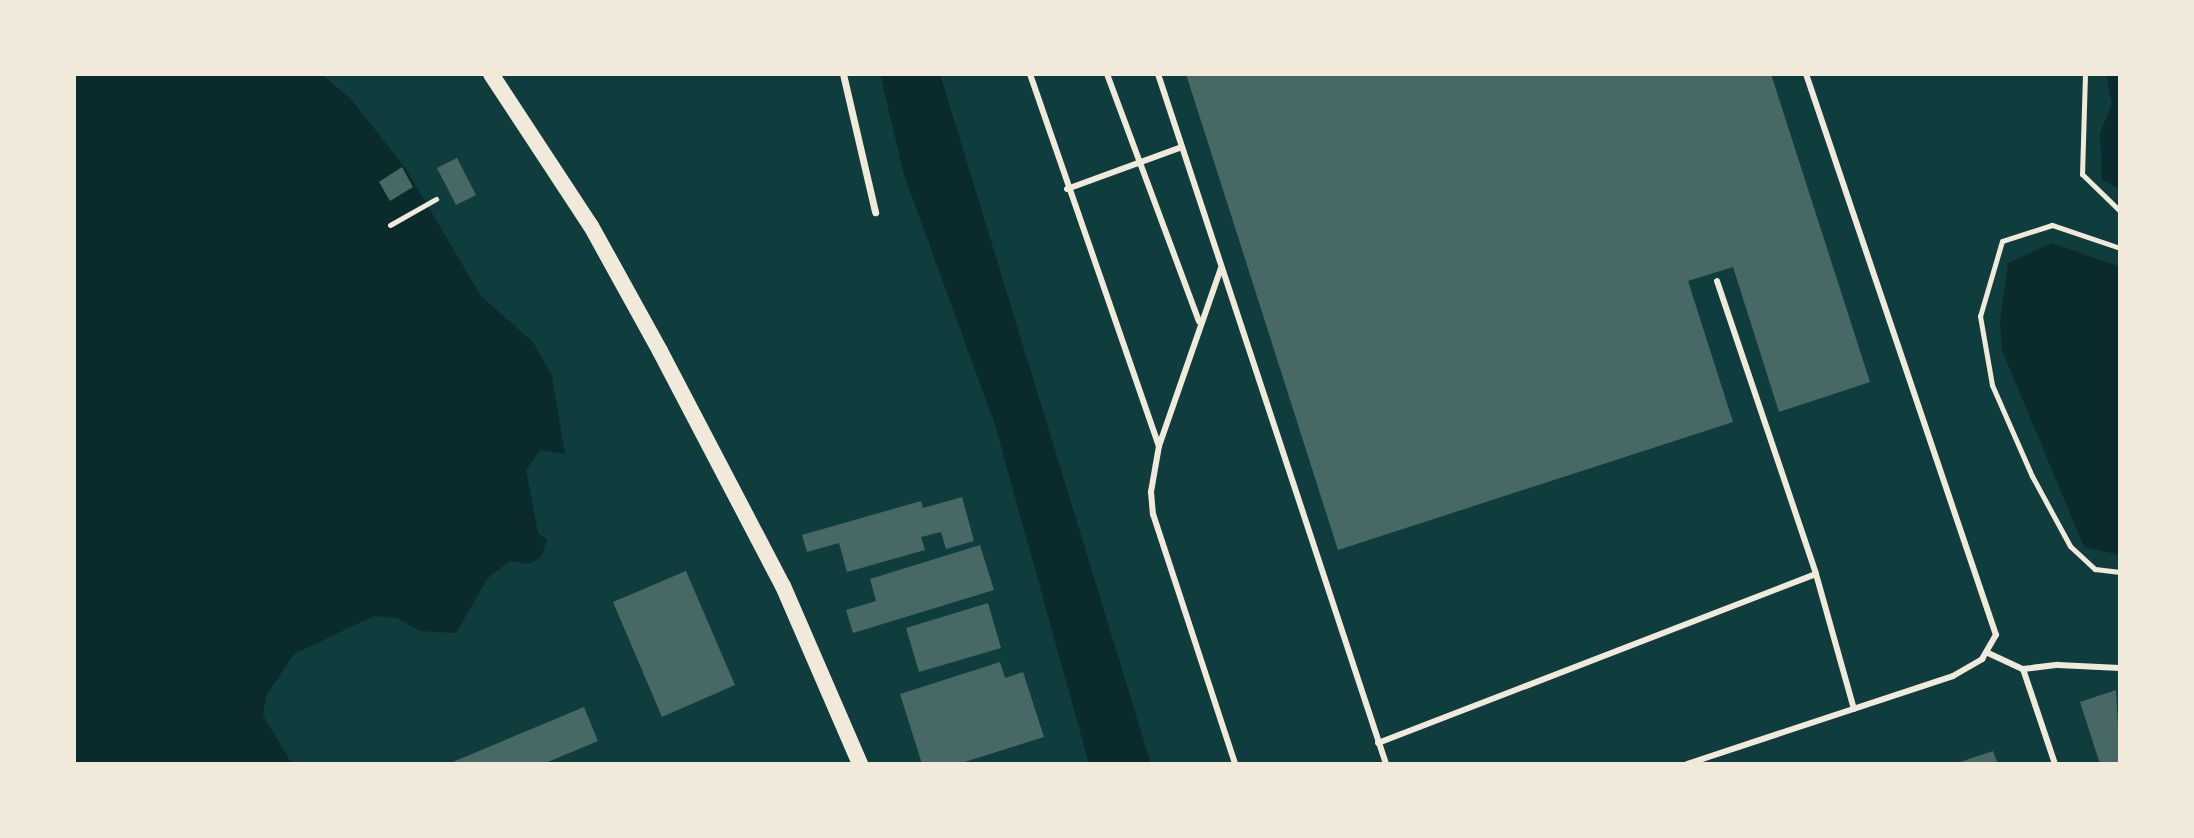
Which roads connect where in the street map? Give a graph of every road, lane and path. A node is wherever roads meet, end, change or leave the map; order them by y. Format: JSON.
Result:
{"nodes":[{"id":1,"x":491,"y":74,"type":"edge"},
{"id":2,"x":843,"y":74,"type":"edge"},
{"id":3,"x":1030,"y":74,"type":"edge"},
{"id":4,"x":1107,"y":74,"type":"edge"},
{"id":5,"x":1158,"y":74,"type":"edge"},
{"id":6,"x":1806,"y":74,"type":"edge"},
{"id":7,"x":2085,"y":74,"type":"edge"},
{"id":8,"x":1182,"y":147,"type":"junction"},
{"id":9,"x":1137,"y":163,"type":"junction"},
{"id":10,"x":1067,"y":189,"type":"junction"},
{"id":11,"x":436,"y":199,"type":"dead end"},
{"id":12,"x":2120,"y":211,"type":"edge"},
{"id":13,"x":875,"y":212,"type":"dead end"},
{"id":14,"x":390,"y":225,"type":"dead end"},
{"id":15,"x":2120,"y":248,"type":"edge"},
{"id":16,"x":1221,"y":268,"type":"junction"},
{"id":17,"x":1717,"y":281,"type":"dead end"},
{"id":18,"x":1199,"y":321,"type":"junction"},
{"id":19,"x":1159,"y":446,"type":"junction"},
{"id":20,"x":2120,"y":572,"type":"edge"},
{"id":21,"x":1816,"y":574,"type":"junction"},
{"id":22,"x":1988,"y":653,"type":"junction"},
{"id":23,"x":2120,"y":668,"type":"edge"},
{"id":24,"x":2023,"y":669,"type":"junction"},
{"id":25,"x":1854,"y":709,"type":"junction"},
{"id":26,"x":1378,"y":743,"type":"junction"},
{"id":27,"x":860,"y":764,"type":"edge"},
{"id":28,"x":1235,"y":764,"type":"edge"},
{"id":29,"x":1386,"y":764,"type":"edge"},
{"id":30,"x":1687,"y":764,"type":"edge"},
{"id":31,"x":2055,"y":764,"type":"edge"}],
"edges":[{"from":1,"to":27,"type":"main road"},
{"from":2,"to":13,"type":"street"},
{"from":3,"to":10,"type":"lane"},
{"from":4,"to":9,"type":"lane"},
{"from":5,"to":8,"type":"lane"},
{"from":6,"to":22,"type":"lane"},
{"from":7,"to":12,"type":"path"},
{"from":8,"to":9,"type":"lane"},
{"from":8,"to":16,"type":"lane"},
{"from":9,"to":10,"type":"lane"},
{"from":9,"to":18,"type":"lane"},
{"from":10,"to":19,"type":"lane"},
{"from":11,"to":14,"type":"path"},
{"from":15,"to":20,"type":"path"},
{"from":16,"to":18,"type":"lane"},
{"from":16,"to":26,"type":"lane"},
{"from":17,"to":21,"type":"lane"},
{"from":18,"to":19,"type":"lane"},
{"from":19,"to":28,"type":"lane"},
{"from":21,"to":25,"type":"lane"},
{"from":21,"to":26,"type":"lane"},
{"from":22,"to":24,"type":"lane"},
{"from":22,"to":25,"type":"lane"},
{"from":23,"to":24,"type":"lane"},
{"from":24,"to":31,"type":"lane"},
{"from":25,"to":30,"type":"lane"},
{"from":26,"to":29,"type":"lane"}]}
